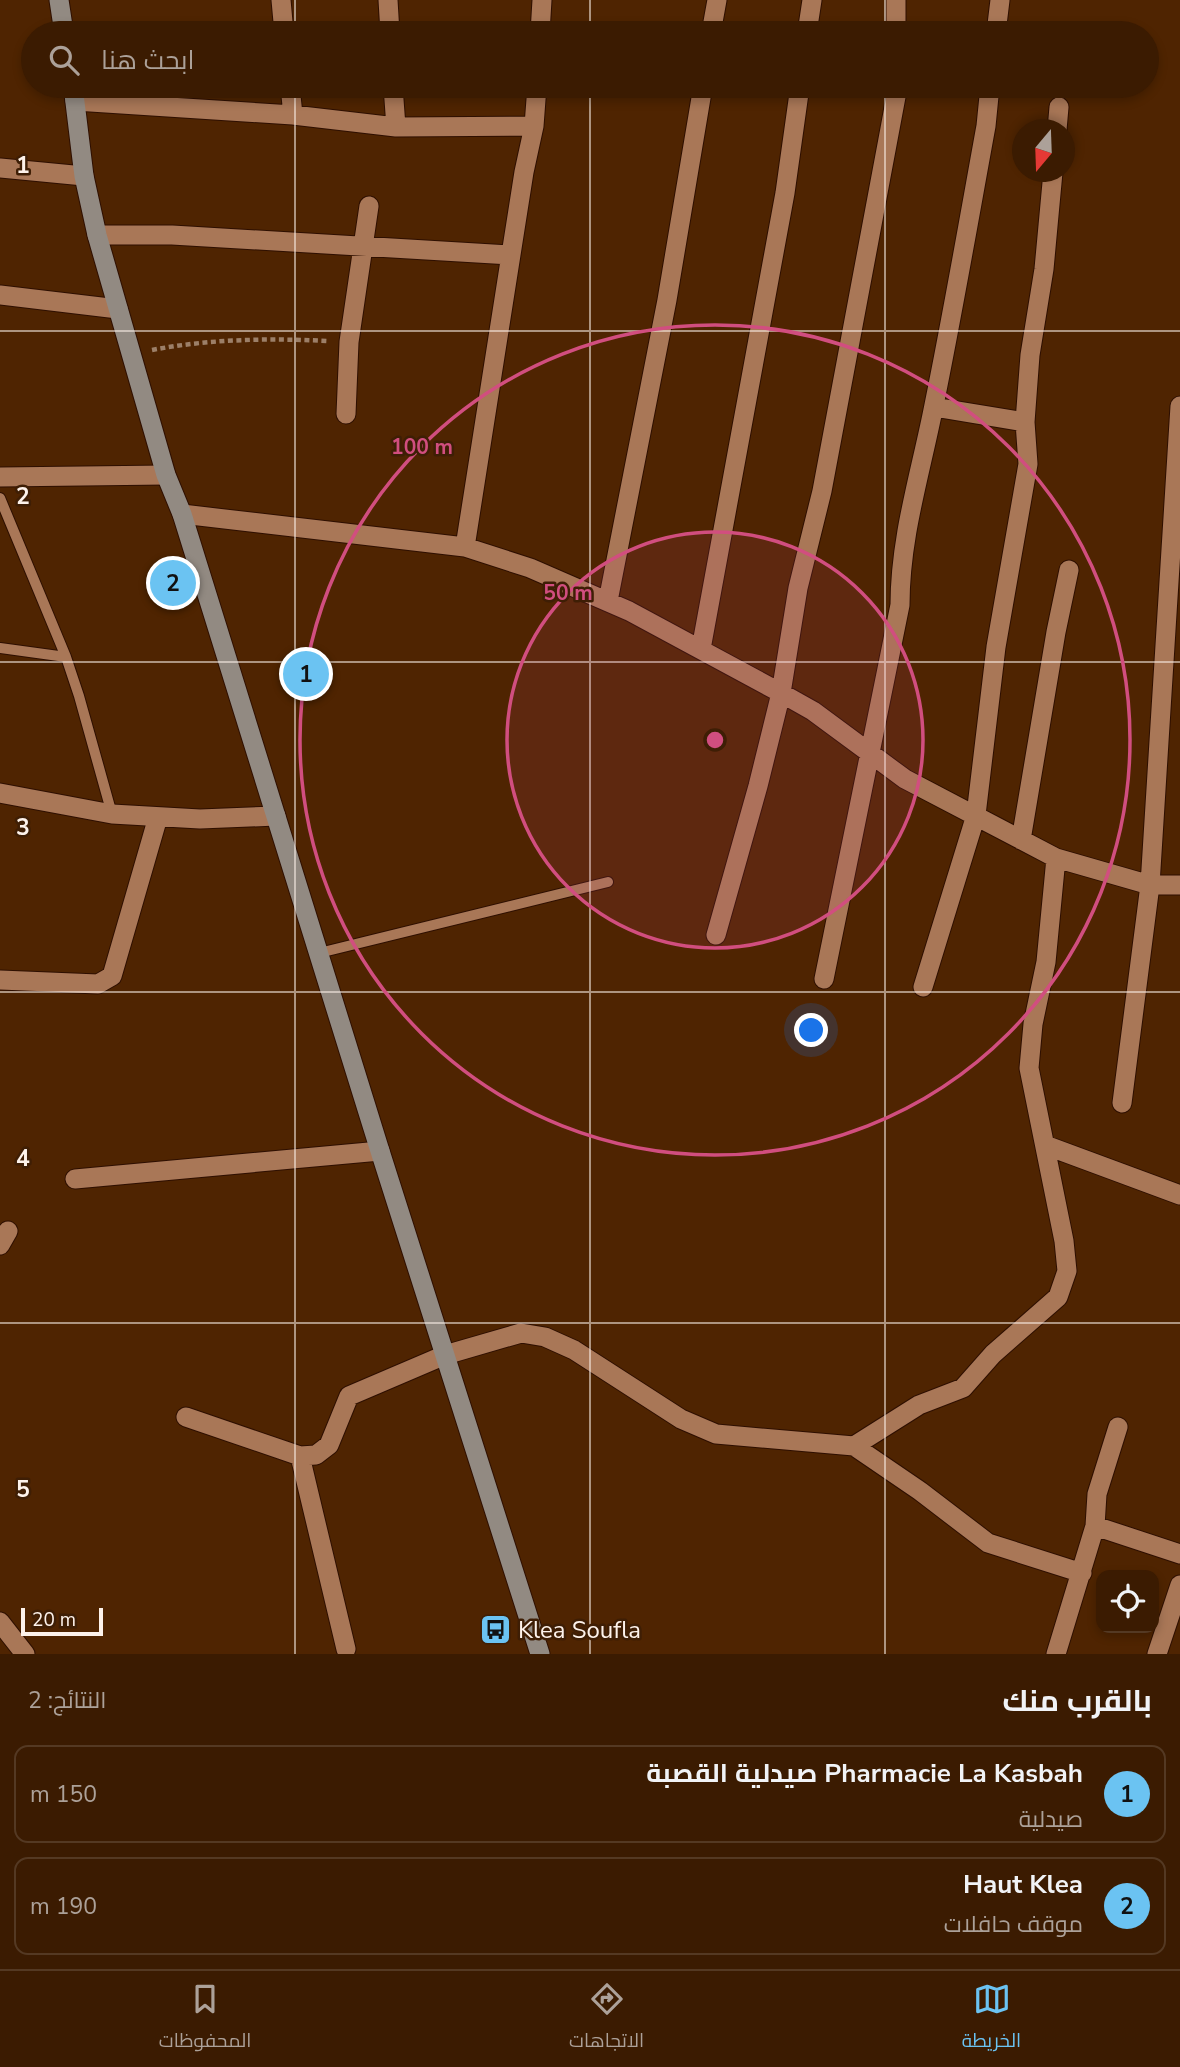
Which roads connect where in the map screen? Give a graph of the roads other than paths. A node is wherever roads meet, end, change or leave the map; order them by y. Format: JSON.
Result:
{"nodes":[{"id":1,"x":59,"y":0,"type":"edge"},
{"id":2,"x":281,"y":0,"type":"edge"},
{"id":3,"x":388,"y":0,"type":"edge"},
{"id":4,"x":542,"y":0,"type":"edge"},
{"id":5,"x":717,"y":0,"type":"edge"},
{"id":6,"x":812,"y":0,"type":"edge"},
{"id":7,"x":897,"y":0,"type":"edge"},
{"id":8,"x":1000,"y":0,"type":"edge"},
{"id":9,"x":62,"y":21,"type":"edge"},
{"id":10,"x":283,"y":21,"type":"edge"},
{"id":11,"x":389,"y":21,"type":"edge"},
{"id":12,"x":541,"y":21,"type":"edge"},
{"id":13,"x":713,"y":21,"type":"edge"},
{"id":14,"x":809,"y":21,"type":"edge"},
{"id":15,"x":896,"y":21,"type":"edge"},
{"id":16,"x":997,"y":21,"type":"edge"},
{"id":17,"x":74,"y":98,"type":"edge"},
{"id":18,"x":114,"y":98,"type":"edge"},
{"id":19,"x":291,"y":98,"type":"edge"},
{"id":20,"x":394,"y":98,"type":"edge"},
{"id":21,"x":536,"y":98,"type":"edge"},
{"id":22,"x":701,"y":98,"type":"edge"},
{"id":23,"x":798,"y":98,"type":"edge"},
{"id":24,"x":896,"y":98,"type":"edge"},
{"id":25,"x":989,"y":98,"type":"edge"},
{"id":26,"x":1059,"y":107,"type":"dead end"},
{"id":27,"x":293,"y":116,"type":"junction"},
{"id":28,"x":1058,"y":119,"type":"edge"},
{"id":29,"x":534,"y":126,"type":"junction"},
{"id":30,"x":396,"y":127,"type":"junction"},
{"id":31,"x":0,"y":168,"type":"edge"},
{"id":32,"x":84,"y":176,"type":"junction"},
{"id":33,"x":1052,"y":182,"type":"edge"},
{"id":34,"x":369,"y":206,"type":"dead end"},
{"id":35,"x":97,"y":235,"type":"junction"},
{"id":36,"x":363,"y":248,"type":"junction"},
{"id":37,"x":511,"y":255,"type":"junction"},
{"id":38,"x":0,"y":295,"type":"edge"},
{"id":39,"x":118,"y":309,"type":"junction"},
{"id":40,"x":1180,"y":406,"type":"edge"},
{"id":41,"x":934,"y":407,"type":"junction"},
{"id":42,"x":346,"y":414,"type":"dead end"},
{"id":43,"x":1026,"y":422,"type":"junction"},
{"id":44,"x":166,"y":475,"type":"junction"},
{"id":45,"x":0,"y":477,"type":"edge"},
{"id":46,"x":0,"y":498,"type":"edge"},
{"id":47,"x":182,"y":514,"type":"junction"},
{"id":48,"x":465,"y":547,"type":"junction"},
{"id":49,"x":1069,"y":570,"type":"dead end"},
{"id":50,"x":608,"y":601,"type":"junction"},
{"id":51,"x":0,"y":648,"type":"edge"},
{"id":52,"x":701,"y":649,"type":"junction"},
{"id":53,"x":66,"y":657,"type":"junction"},
{"id":54,"x":780,"y":693,"type":"junction"},
{"id":55,"x":870,"y":753,"type":"junction"},
{"id":56,"x":0,"y":793,"type":"edge"},
{"id":57,"x":112,"y":814,"type":"junction"},
{"id":58,"x":976,"y":815,"type":"junction"},
{"id":59,"x":276,"y":816,"type":"junction"},
{"id":60,"x":158,"y":817,"type":"junction"},
{"id":61,"x":1020,"y":839,"type":"junction"},
{"id":62,"x":1056,"y":858,"type":"junction"},
{"id":63,"x":608,"y":882,"type":"dead end"},
{"id":64,"x":1150,"y":885,"type":"junction"},
{"id":65,"x":1180,"y":885,"type":"edge"},
{"id":66,"x":716,"y":935,"type":"dead end"},
{"id":67,"x":319,"y":953,"type":"junction"},
{"id":68,"x":824,"y":979,"type":"dead end"},
{"id":69,"x":0,"y":980,"type":"edge"},
{"id":70,"x":923,"y":987,"type":"dead end"},
{"id":71,"x":1122,"y":1103,"type":"dead end"},
{"id":72,"x":1045,"y":1145,"type":"junction"},
{"id":73,"x":380,"y":1151,"type":"junction"},
{"id":74,"x":75,"y":1179,"type":"dead end"},
{"id":75,"x":1180,"y":1195,"type":"edge"},
{"id":76,"x":445,"y":1355,"type":"junction"},
{"id":77,"x":186,"y":1417,"type":"dead end"},
{"id":78,"x":1118,"y":1427,"type":"dead end"},
{"id":79,"x":854,"y":1446,"type":"junction"},
{"id":80,"x":300,"y":1456,"type":"junction"},
{"id":81,"x":1095,"y":1526,"type":"junction"},
{"id":82,"x":1180,"y":1554,"type":"edge"},
{"id":83,"x":1083,"y":1573,"type":"junction"},
{"id":84,"x":1180,"y":1586,"type":"edge"},
{"id":85,"x":0,"y":1622,"type":"edge"},
{"id":86,"x":346,"y":1649,"type":"dead end"},
{"id":87,"x":25,"y":1654,"type":"edge"},
{"id":88,"x":540,"y":1654,"type":"edge"},
{"id":89,"x":1056,"y":1654,"type":"edge"},
{"id":90,"x":1157,"y":1654,"type":"edge"}],
"edges":[{"from":1,"to":9,"type":"main road"},
{"from":2,"to":10,"type":"street"},
{"from":3,"to":11,"type":"street"},
{"from":4,"to":12,"type":"street"},
{"from":5,"to":13,"type":"street"},
{"from":6,"to":14,"type":"street"},
{"from":7,"to":15,"type":"street"},
{"from":8,"to":16,"type":"street"},
{"from":17,"to":32,"type":"main road"},
{"from":18,"to":27,"type":"street"},
{"from":19,"to":27,"type":"street"},
{"from":20,"to":30,"type":"street"},
{"from":21,"to":29,"type":"street"},
{"from":22,"to":50,"type":"street"},
{"from":23,"to":52,"type":"street"},
{"from":24,"to":54,"type":"street"},
{"from":25,"to":41,"type":"street"},
{"from":26,"to":28,"type":"street"},
{"from":27,"to":30,"type":"street"},
{"from":29,"to":30,"type":"street"},
{"from":29,"to":37,"type":"street"},
{"from":31,"to":32,"type":"street"},
{"from":32,"to":35,"type":"main road"},
{"from":33,"to":43,"type":"street"},
{"from":34,"to":36,"type":"street"},
{"from":35,"to":36,"type":"street"},
{"from":35,"to":39,"type":"main road"},
{"from":36,"to":37,"type":"street"},
{"from":36,"to":42,"type":"street"},
{"from":37,"to":48,"type":"street"},
{"from":38,"to":39,"type":"street"},
{"from":39,"to":44,"type":"main road"},
{"from":40,"to":64,"type":"street"},
{"from":41,"to":43,"type":"street"},
{"from":41,"to":55,"type":"street"},
{"from":43,"to":58,"type":"street"},
{"from":44,"to":45,"type":"street"},
{"from":44,"to":47,"type":"main road"},
{"from":46,"to":53,"type":"lane"},
{"from":47,"to":48,"type":"street"},
{"from":47,"to":59,"type":"main road"},
{"from":48,"to":50,"type":"street"},
{"from":49,"to":61,"type":"street"},
{"from":50,"to":52,"type":"street"},
{"from":51,"to":53,"type":"lane"},
{"from":52,"to":54,"type":"street"},
{"from":53,"to":57,"type":"lane"},
{"from":54,"to":55,"type":"street"},
{"from":54,"to":66,"type":"street"},
{"from":55,"to":58,"type":"street"},
{"from":55,"to":68,"type":"street"},
{"from":56,"to":57,"type":"street"},
{"from":57,"to":60,"type":"street"},
{"from":58,"to":61,"type":"street"},
{"from":58,"to":70,"type":"street"},
{"from":59,"to":60,"type":"street"},
{"from":59,"to":67,"type":"main road"},
{"from":60,"to":69,"type":"street"},
{"from":61,"to":62,"type":"street"},
{"from":62,"to":64,"type":"street"},
{"from":62,"to":72,"type":"street"},
{"from":63,"to":67,"type":"lane"},
{"from":64,"to":65,"type":"street"},
{"from":64,"to":71,"type":"street"},
{"from":67,"to":73,"type":"main road"},
{"from":72,"to":75,"type":"street"},
{"from":72,"to":79,"type":"street"},
{"from":73,"to":74,"type":"street"},
{"from":73,"to":76,"type":"main road"},
{"from":76,"to":79,"type":"street"},
{"from":76,"to":80,"type":"street"},
{"from":76,"to":88,"type":"main road"},
{"from":77,"to":80,"type":"street"},
{"from":78,"to":81,"type":"street"},
{"from":79,"to":83,"type":"street"},
{"from":80,"to":86,"type":"street"},
{"from":81,"to":82,"type":"street"},
{"from":81,"to":83,"type":"street"},
{"from":83,"to":89,"type":"street"},
{"from":84,"to":90,"type":"street"},
{"from":85,"to":87,"type":"street"}]}
